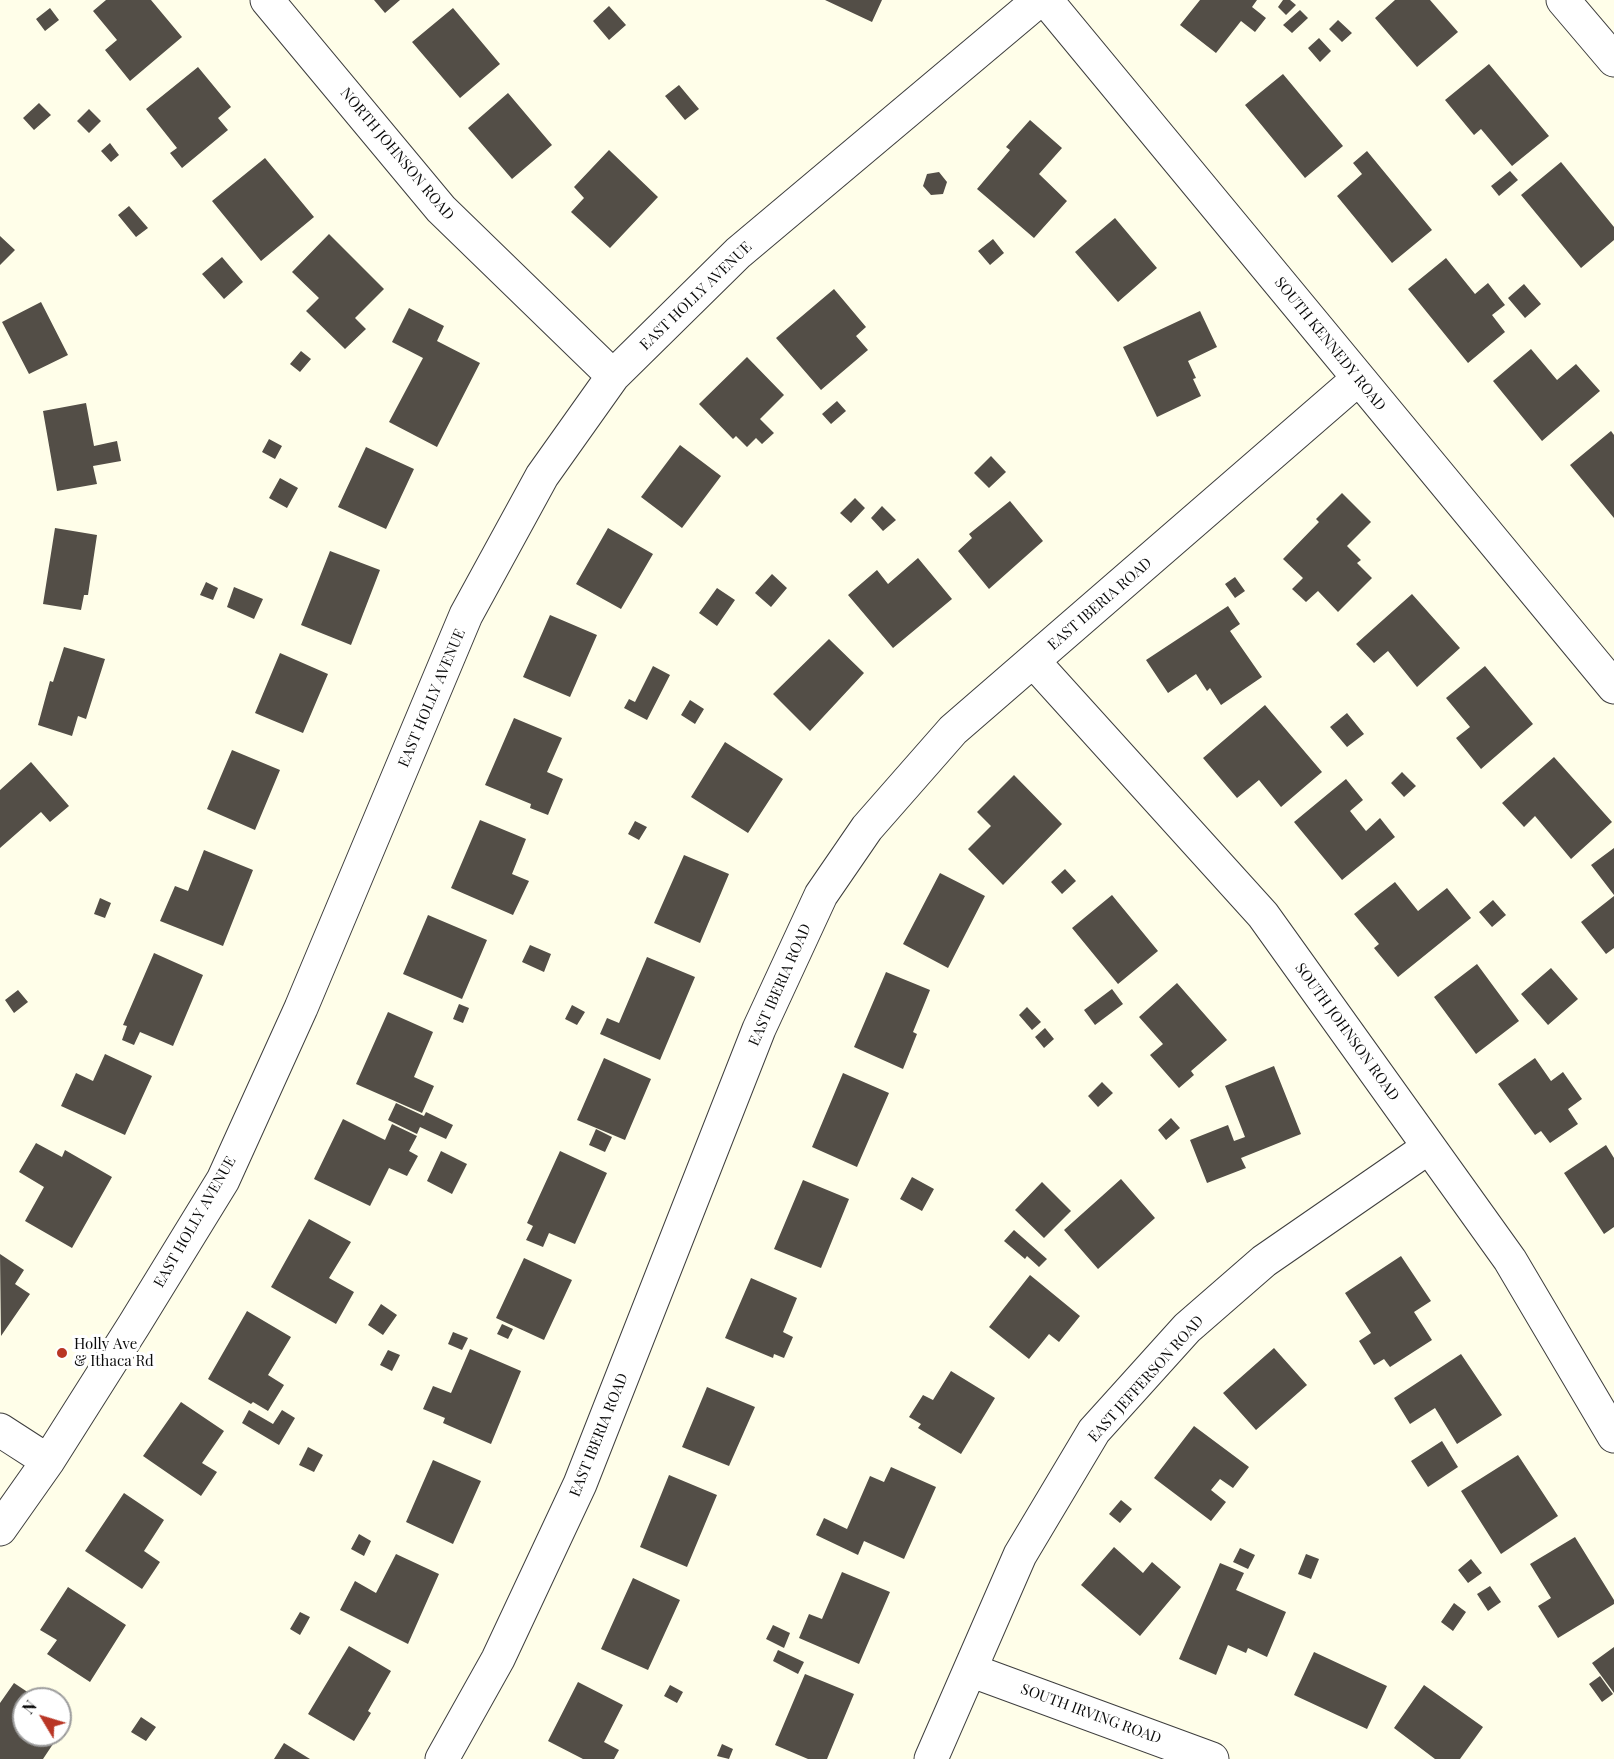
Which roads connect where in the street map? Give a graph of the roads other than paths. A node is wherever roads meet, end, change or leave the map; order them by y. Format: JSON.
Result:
{"nodes":[{"id":1,"x":267,"y":0,"type":"edge"},
{"id":2,"x":1039,"y":0,"type":"edge"},
{"id":3,"x":1046,"y":0,"type":"edge"},
{"id":4,"x":1563,"y":0,"type":"edge"},
{"id":5,"x":1614,"y":60,"type":"edge"},
{"id":6,"x":613,"y":376,"type":"junction"},
{"id":7,"x":1358,"y":379,"type":"junction"},
{"id":8,"x":1034,"y":662,"type":"junction"},
{"id":9,"x":1614,"y":687,"type":"edge"},
{"id":10,"x":1429,"y":1147,"type":"junction"},
{"id":11,"x":0,"y":1430,"type":"edge"},
{"id":12,"x":1614,"y":1436,"type":"edge"},
{"id":13,"x":48,"y":1461,"type":"junction"},
{"id":14,"x":0,"y":1529,"type":"edge"},
{"id":15,"x":970,"y":1670,"type":"junction"},
{"id":16,"x":442,"y":1759,"type":"edge"},
{"id":17,"x":931,"y":1759,"type":"edge"},
{"id":18,"x":1212,"y":1759,"type":"edge"}],
"edges":[{"from":1,"to":6,"type":"street","name":"NORTH JOHNSON ROAD"},
{"from":2,"to":6,"type":"street","name":"EAST HOLLY AVENUE"},
{"from":3,"to":7,"type":"street","name":"SOUTH KENNEDY ROAD"},
{"from":4,"to":5,"type":"street"},
{"from":6,"to":13,"type":"street","name":"EAST HOLLY AVENUE"},
{"from":7,"to":8,"type":"street","name":"EAST IBERIA ROAD"},
{"from":7,"to":9,"type":"street","name":"SOUTH KENNEDY ROAD"},
{"from":8,"to":10,"type":"street","name":"SOUTH JOHNSON ROAD"},
{"from":8,"to":16,"type":"street","name":"EAST IBERIA ROAD"},
{"from":10,"to":12,"type":"street","name":"SOUTH JOHNSON ROAD"},
{"from":10,"to":15,"type":"street","name":"EAST JEFFERSON ROAD"},
{"from":11,"to":13,"type":"street"},
{"from":13,"to":14,"type":"street","name":"EAST HOLLY AVENUE"},
{"from":15,"to":17,"type":"street","name":"EAST JEFFERSON ROAD"},
{"from":15,"to":18,"type":"street","name":"SOUTH IRVING ROAD"}]}
